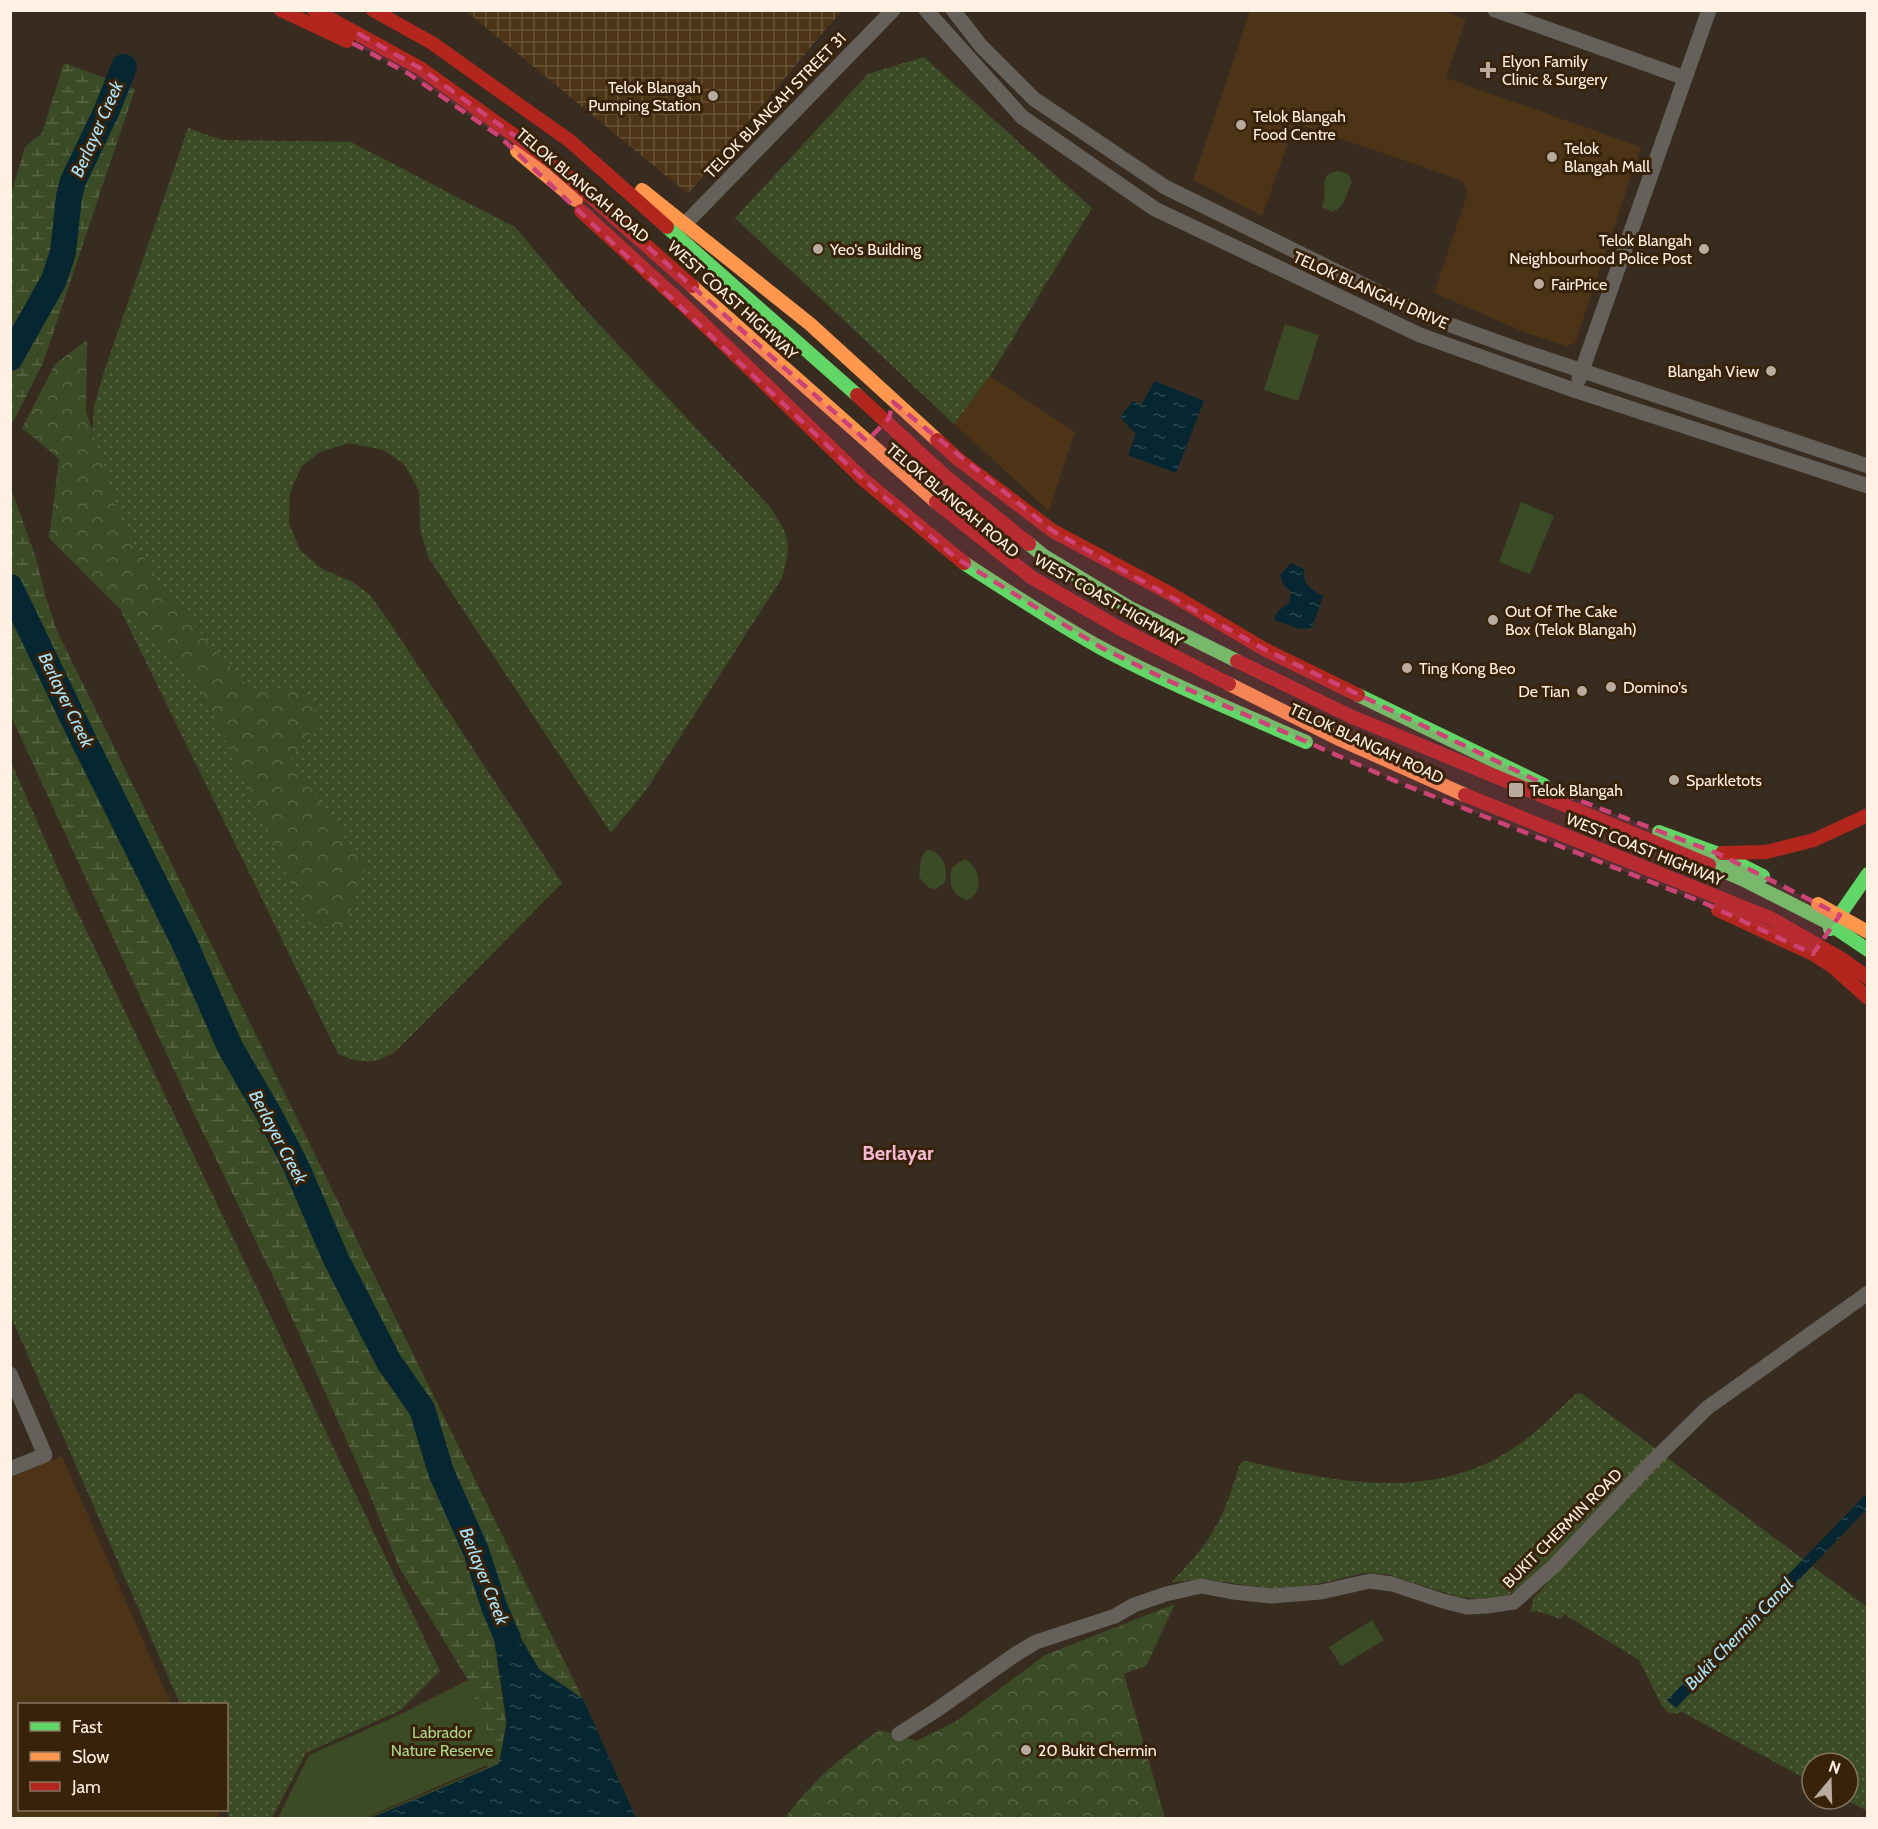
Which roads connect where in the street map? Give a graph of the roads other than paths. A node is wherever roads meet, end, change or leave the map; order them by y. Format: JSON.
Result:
{"nodes":[{"id":1,"x":281,"y":10,"type":"edge"},
{"id":2,"x":314,"y":10,"type":"edge"},
{"id":3,"x":373,"y":10,"type":"edge"},
{"id":4,"x":380,"y":10,"type":"edge"},
{"id":5,"x":399,"y":10,"type":"edge"},
{"id":6,"x":926,"y":10,"type":"edge"},
{"id":7,"x":953,"y":10,"type":"edge"},
{"id":8,"x":1495,"y":10,"type":"edge"},
{"id":9,"x":1709,"y":10,"type":"edge"},
{"id":10,"x":891,"y":11,"type":"edge"},
{"id":11,"x":354,"y":44,"type":"junction"},
{"id":12,"x":1684,"y":78,"type":"junction"},
{"id":13,"x":499,"y":136,"type":"junction"},
{"id":14,"x":686,"y":223,"type":"junction"},
{"id":15,"x":1582,"y":370,"type":"junction"},
{"id":16,"x":1575,"y":390,"type":"junction"},
{"id":17,"x":893,"y":402,"type":"junction"},
{"id":18,"x":863,"y":445,"type":"junction"},
{"id":19,"x":1868,"y":466,"type":"edge"},
{"id":20,"x":1868,"y":486,"type":"edge"},
{"id":21,"x":1317,"y":747,"type":"dead end"},
{"id":22,"x":1410,"y":786,"type":"dead end"},
{"id":23,"x":1453,"y":790,"type":"junction"},
{"id":24,"x":1598,"y":809,"type":"junction"},
{"id":25,"x":1868,"y":815,"type":"edge"},
{"id":26,"x":1719,"y":854,"type":"junction"},
{"id":27,"x":1591,"y":856,"type":"junction"},
{"id":28,"x":1868,"y":874,"type":"edge"},
{"id":29,"x":1840,"y":915,"type":"junction"},
{"id":30,"x":1867,"y":931,"type":"edge"},
{"id":31,"x":1868,"y":950,"type":"edge"},
{"id":32,"x":1813,"y":954,"type":"junction"},
{"id":33,"x":1832,"y":966,"type":"junction"},
{"id":34,"x":1868,"y":978,"type":"edge"},
{"id":35,"x":1868,"y":998,"type":"edge"},
{"id":36,"x":1868,"y":1293,"type":"edge"},
{"id":37,"x":10,"y":1374,"type":"edge"},
{"id":38,"x":10,"y":1469,"type":"edge"},
{"id":39,"x":899,"y":1734,"type":"dead end"}],
"edges":[{"from":1,"to":11,"type":"main road","name":"TELOK BLANGAH ROAD"},
{"from":2,"to":23,"type":"main road","name":"WEST COAST HIGHWAY"},
{"from":3,"to":31,"type":"main road","name":"WEST COAST HIGHWAY"},
{"from":4,"to":11,"type":"main road"},
{"from":5,"to":14,"type":"main road","name":"TELOK BLANGAH ROAD"},
{"from":6,"to":16,"type":"street","name":"TELOK BLANGAH DRIVE"},
{"from":7,"to":15,"type":"street","name":"TELOK BLANGAH DRIVE"},
{"from":8,"to":12,"type":"street"},
{"from":9,"to":12,"type":"street"},
{"from":10,"to":14,"type":"street","name":"TELOK BLANGAH STREET 31"},
{"from":11,"to":13,"type":"main road","name":"TELOK BLANGAH ROAD"},
{"from":12,"to":15,"type":"street"},
{"from":13,"to":18,"type":"main road","name":"TELOK BLANGAH ROAD"},
{"from":13,"to":21,"type":"main road"},
{"from":14,"to":17,"type":"main road","name":"TELOK BLANGAH ROAD"},
{"from":15,"to":16,"type":"street"},
{"from":15,"to":19,"type":"street","name":"TELOK BLANGAH DRIVE"},
{"from":16,"to":20,"type":"street","name":"TELOK BLANGAH DRIVE"},
{"from":17,"to":18,"type":"main road"},
{"from":17,"to":24,"type":"main road","name":"TELOK BLANGAH ROAD"},
{"from":18,"to":27,"type":"main road","name":"TELOK BLANGAH ROAD"},
{"from":22,"to":23,"type":"main road"},
{"from":23,"to":34,"type":"main road","name":"WEST COAST HIGHWAY"},
{"from":24,"to":26,"type":"main road","name":"TELOK BLANGAH ROAD"},
{"from":24,"to":27,"type":"main road"},
{"from":25,"to":26,"type":"main road"},
{"from":26,"to":29,"type":"main road","name":"TELOK BLANGAH ROAD"},
{"from":27,"to":32,"type":"main road","name":"TELOK BLANGAH ROAD"},
{"from":28,"to":29,"type":"main road"},
{"from":29,"to":30,"type":"main road","name":"TELOK BLANGAH ROAD"},
{"from":29,"to":32,"type":"main road"},
{"from":30,"to":33,"type":"main road"},
{"from":32,"to":33,"type":"main road","name":"TELOK BLANGAH ROAD"},
{"from":33,"to":35,"type":"main road","name":"TELOK BLANGAH ROAD"},
{"from":36,"to":39,"type":"street","name":"BUKIT CHERMIN ROAD"},
{"from":37,"to":38,"type":"street"}]}
